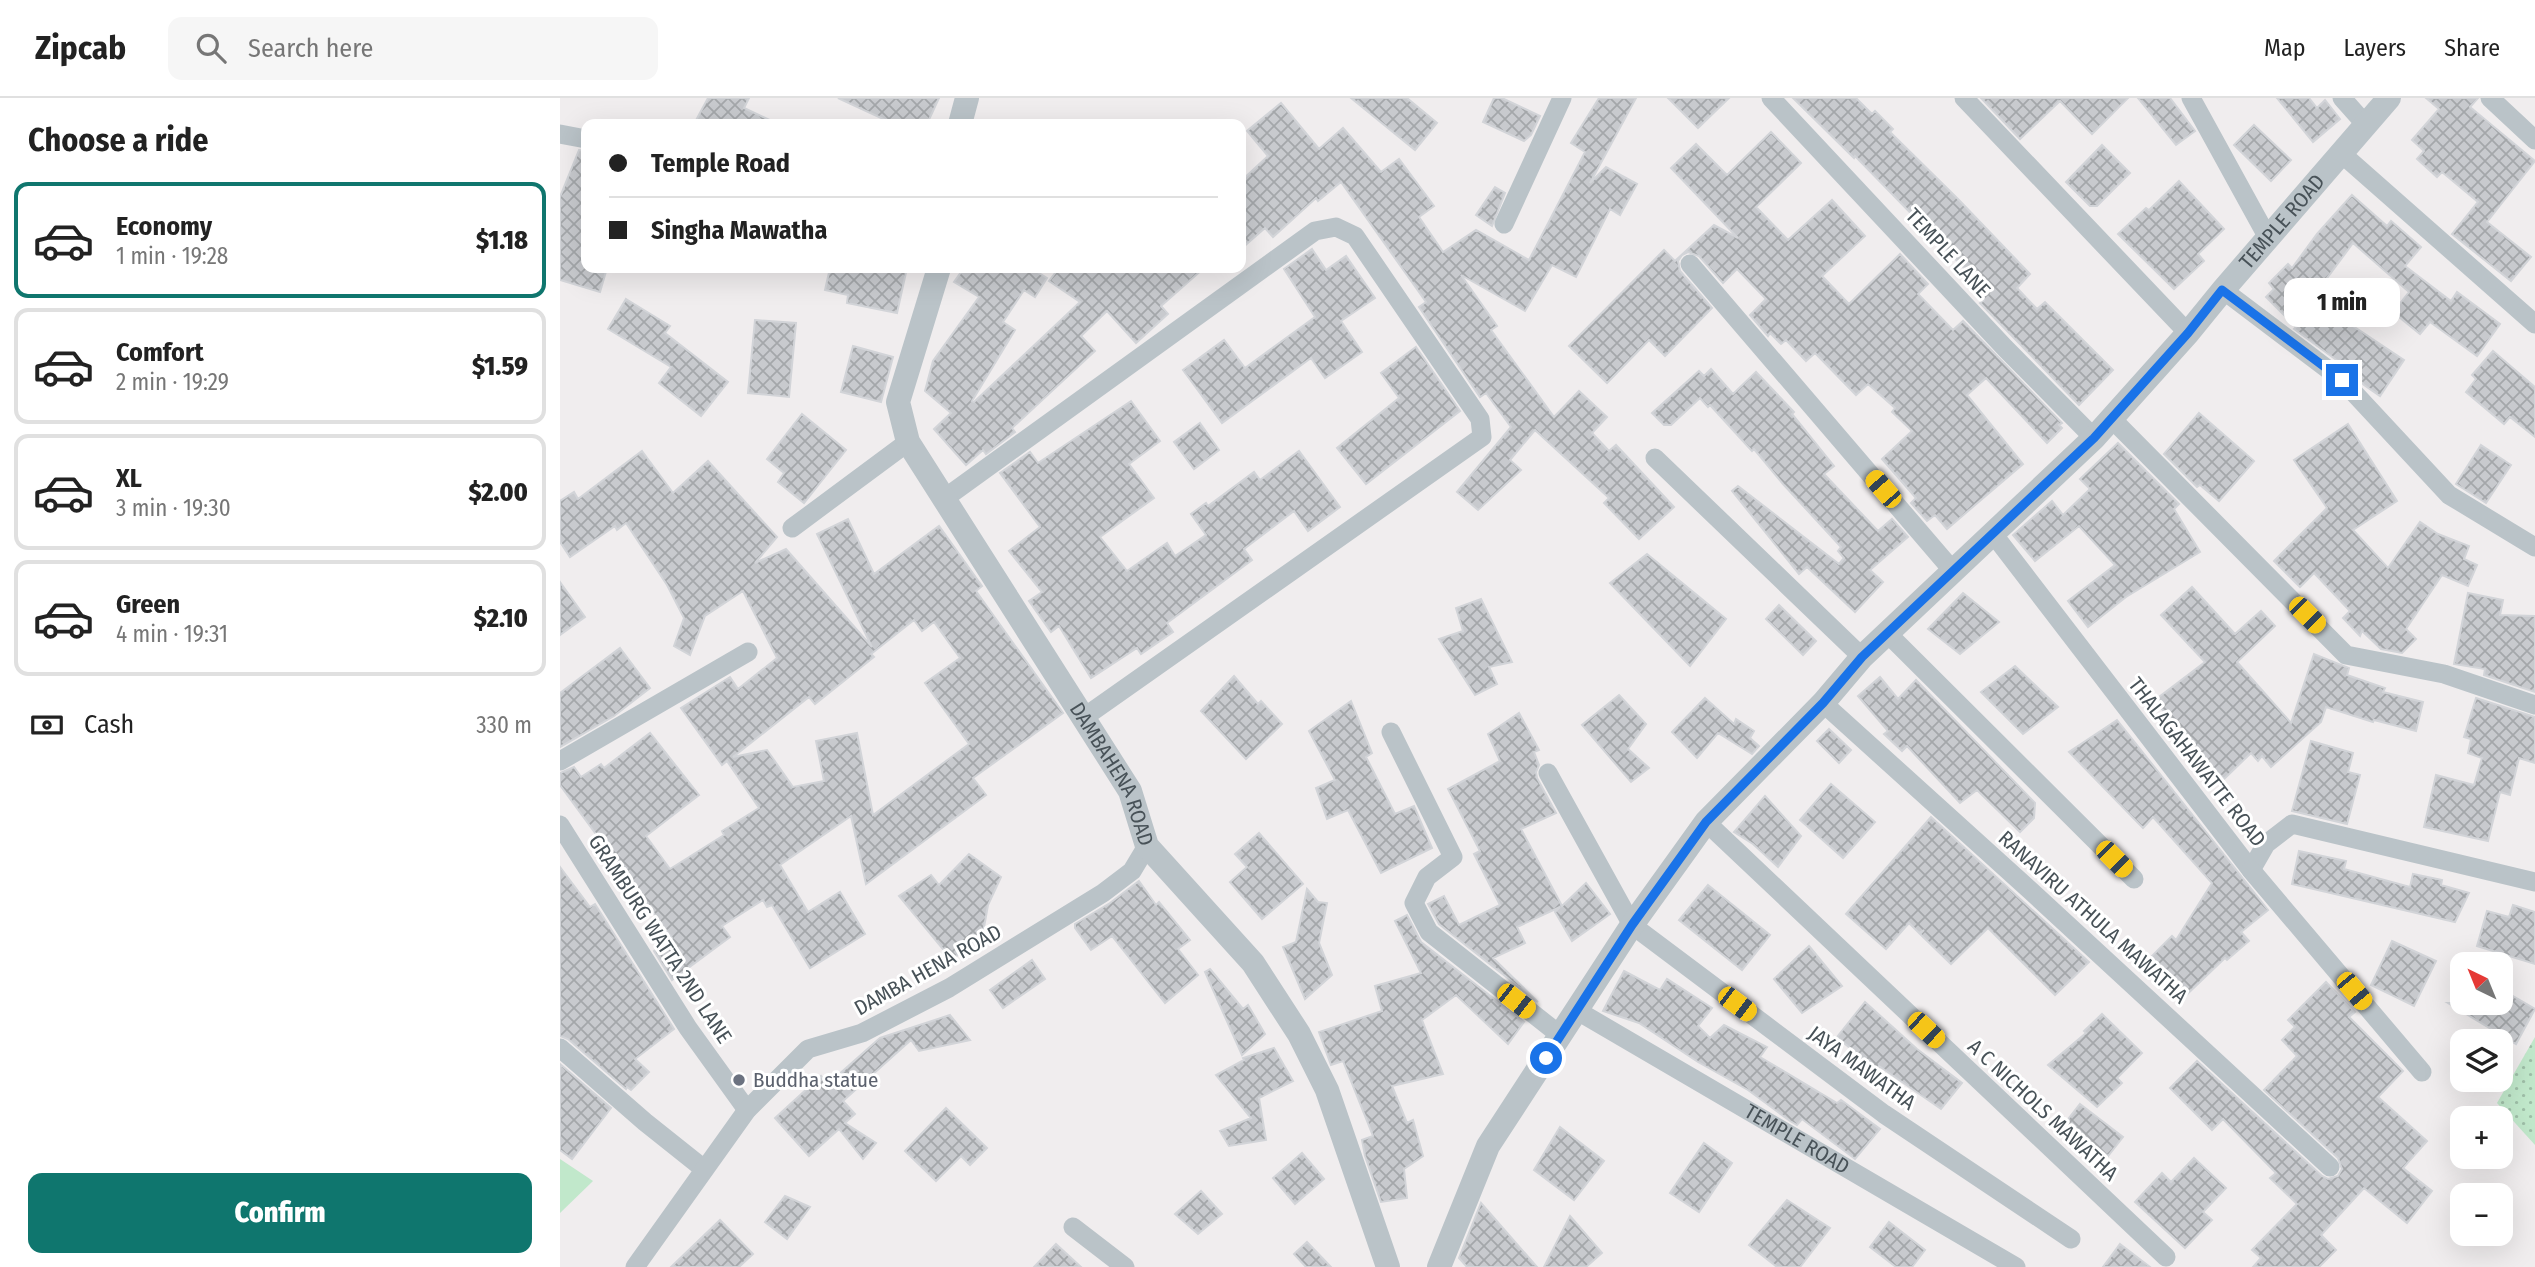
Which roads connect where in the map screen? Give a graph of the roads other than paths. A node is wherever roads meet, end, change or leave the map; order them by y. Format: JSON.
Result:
{"nodes":[{"id":1,"x":967,"y":98,"type":"edge"},
{"id":2,"x":1562,"y":98,"type":"edge"},
{"id":3,"x":1770,"y":98,"type":"edge"},
{"id":4,"x":1964,"y":98,"type":"edge"},
{"id":5,"x":2190,"y":98,"type":"edge"},
{"id":6,"x":2342,"y":98,"type":"edge"},
{"id":7,"x":2389,"y":98,"type":"edge"},
{"id":8,"x":2490,"y":98,"type":"edge"},
{"id":9,"x":961,"y":119,"type":"edge"},
{"id":10,"x":2366,"y":125,"type":"junction"},
{"id":11,"x":560,"y":134,"type":"edge"},
{"id":12,"x":581,"y":138,"type":"edge"},
{"id":13,"x":2535,"y":140,"type":"edge"},
{"id":14,"x":2342,"y":154,"type":"junction"},
{"id":15,"x":1504,"y":224,"type":"dead end"},
{"id":16,"x":2268,"y":238,"type":"junction"},
{"id":17,"x":1690,"y":264,"type":"dead end"},
{"id":18,"x":937,"y":273,"type":"edge"},
{"id":19,"x":2222,"y":290,"type":"junction"},
{"id":20,"x":2535,"y":324,"type":"edge"},
{"id":21,"x":2188,"y":333,"type":"junction"},
{"id":22,"x":2112,"y":419,"type":"junction"},
{"id":23,"x":2094,"y":438,"type":"junction"},
{"id":24,"x":908,"y":442,"type":"junction"},
{"id":25,"x":1655,"y":458,"type":"dead end"},
{"id":26,"x":945,"y":498,"type":"junction"},
{"id":27,"x":792,"y":528,"type":"dead end"},
{"id":28,"x":1994,"y":535,"type":"junction"},
{"id":29,"x":2535,"y":547,"type":"edge"},
{"id":30,"x":1954,"y":571,"type":"junction"},
{"id":31,"x":1887,"y":633,"type":"junction"},
{"id":32,"x":748,"y":652,"type":"dead end"},
{"id":33,"x":1862,"y":657,"type":"junction"},
{"id":34,"x":1823,"y":703,"type":"junction"},
{"id":35,"x":2535,"y":705,"type":"edge"},
{"id":36,"x":1083,"y":718,"type":"junction"},
{"id":37,"x":1391,"y":732,"type":"dead end"},
{"id":38,"x":560,"y":761,"type":"edge"},
{"id":39,"x":1548,"y":773,"type":"dead end"},
{"id":40,"x":1706,"y":822,"type":"junction"},
{"id":41,"x":560,"y":825,"type":"edge"},
{"id":42,"x":1147,"y":846,"type":"junction"},
{"id":43,"x":2251,"y":870,"type":"junction"},
{"id":44,"x":2134,"y":879,"type":"dead end"},
{"id":45,"x":2535,"y":882,"type":"edge"},
{"id":46,"x":1632,"y":925,"type":"junction"},
{"id":47,"x":1576,"y":1010,"type":"junction"},
{"id":48,"x":1560,"y":1035,"type":"junction"},
{"id":49,"x":560,"y":1048,"type":"edge"},
{"id":50,"x":2422,"y":1072,"type":"dead end"},
{"id":51,"x":747,"y":1110,"type":"junction"},
{"id":52,"x":2330,"y":1167,"type":"dead end"},
{"id":53,"x":704,"y":1169,"type":"junction"},
{"id":54,"x":1073,"y":1227,"type":"dead end"},
{"id":55,"x":2071,"y":1239,"type":"dead end"},
{"id":56,"x":2165,"y":1257,"type":"dead end"},
{"id":57,"x":635,"y":1267,"type":"edge"},
{"id":58,"x":1125,"y":1267,"type":"edge"},
{"id":59,"x":1388,"y":1267,"type":"edge"},
{"id":60,"x":1440,"y":1267,"type":"edge"},
{"id":61,"x":2016,"y":1267,"type":"edge"}],
"edges":[{"from":1,"to":9,"type":"street"},
{"from":2,"to":15,"type":"street"},
{"from":3,"to":23,"type":"street","name":"TEMPLE LANE"},
{"from":4,"to":21,"type":"street"},
{"from":5,"to":16,"type":"street"},
{"from":6,"to":10,"type":"street"},
{"from":7,"to":10,"type":"street","name":"TEMPLE ROAD"},
{"from":8,"to":13,"type":"street"},
{"from":10,"to":14,"type":"street","name":"TEMPLE ROAD"},
{"from":11,"to":12,"type":"street"},
{"from":14,"to":16,"type":"street","name":"TEMPLE ROAD"},
{"from":14,"to":20,"type":"street"},
{"from":16,"to":19,"type":"street","name":"TEMPLE ROAD"},
{"from":17,"to":30,"type":"street"},
{"from":18,"to":24,"type":"street","name":"DAMBAHENA ROAD"},
{"from":19,"to":21,"type":"street","name":"TEMPLE ROAD"},
{"from":19,"to":29,"type":"street"},
{"from":21,"to":22,"type":"street","name":"TEMPLE ROAD"},
{"from":22,"to":23,"type":"street","name":"TEMPLE ROAD"},
{"from":22,"to":35,"type":"street"},
{"from":23,"to":28,"type":"street","name":"TEMPLE ROAD"},
{"from":24,"to":26,"type":"street","name":"DAMBAHENA ROAD"},
{"from":24,"to":27,"type":"street"},
{"from":25,"to":33,"type":"street"},
{"from":26,"to":36,"type":"street","name":"DAMBAHENA ROAD"},
{"from":26,"to":36,"type":"street"},
{"from":28,"to":30,"type":"street","name":"TEMPLE ROAD"},
{"from":28,"to":43,"type":"street","name":"THALAGAHAWATTE ROAD"},
{"from":30,"to":31,"type":"street","name":"TEMPLE ROAD"},
{"from":31,"to":33,"type":"street","name":"TEMPLE ROAD"},
{"from":31,"to":44,"type":"street"},
{"from":32,"to":38,"type":"street"},
{"from":33,"to":34,"type":"street","name":"TEMPLE ROAD"},
{"from":34,"to":40,"type":"street","name":"TEMPLE ROAD"},
{"from":34,"to":52,"type":"street","name":"RANAVIRU ATHULA MAWATHA"},
{"from":36,"to":42,"type":"street","name":"DAMBAHENA ROAD"},
{"from":37,"to":48,"type":"street"},
{"from":39,"to":46,"type":"street"},
{"from":40,"to":46,"type":"street","name":"TEMPLE ROAD"},
{"from":40,"to":56,"type":"street","name":"A C NICHOLS MAWATHA"},
{"from":41,"to":51,"type":"street","name":"GRAMBURG WATTA 2ND LANE"},
{"from":42,"to":51,"type":"street","name":"DAMBA HENA ROAD"},
{"from":42,"to":59,"type":"street","name":"DAMBAHENA ROAD"},
{"from":43,"to":45,"type":"street","name":"THALAGAHAWATTE ROAD"},
{"from":43,"to":50,"type":"street"},
{"from":46,"to":47,"type":"street","name":"TEMPLE ROAD"},
{"from":46,"to":55,"type":"street","name":"JAYA MAWATHA"},
{"from":47,"to":48,"type":"street","name":"TEMPLE ROAD"},
{"from":47,"to":61,"type":"street","name":"TEMPLE ROAD"},
{"from":48,"to":60,"type":"street","name":"TEMPLE ROAD"},
{"from":49,"to":53,"type":"street"},
{"from":51,"to":53,"type":"street","name":"DAMBA HENA ROAD"},
{"from":53,"to":57,"type":"street","name":"DAMBA HENA ROAD"},
{"from":54,"to":58,"type":"street"}]}
